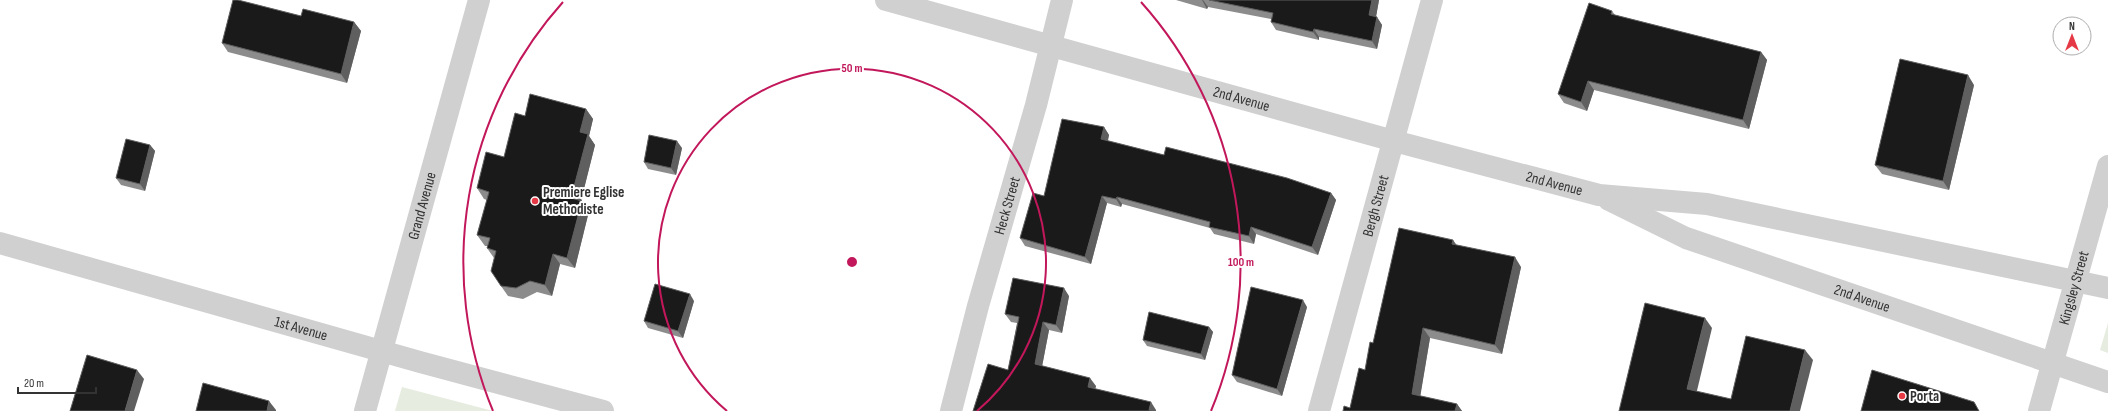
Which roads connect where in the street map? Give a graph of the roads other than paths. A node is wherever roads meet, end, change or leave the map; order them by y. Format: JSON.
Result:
{"nodes":[{"id":1,"x":479,"y":0,"type":"edge"},
{"id":2,"x":886,"y":0,"type":"edge"},
{"id":3,"x":1062,"y":0,"type":"edge"},
{"id":4,"x":1432,"y":0,"type":"edge"},
{"id":5,"x":1050,"y":46,"type":"junction"},
{"id":6,"x":1394,"y":141,"type":"junction"},
{"id":7,"x":2108,"y":166,"type":"edge"},
{"id":8,"x":1599,"y":195,"type":"junction"},
{"id":9,"x":0,"y":242,"type":"edge"},
{"id":10,"x":2077,"y":282,"type":"junction"},
{"id":11,"x":2108,"y":288,"type":"edge"},
{"id":12,"x":382,"y":351,"type":"junction"},
{"id":13,"x":2053,"y":363,"type":"junction"},
{"id":14,"x":2108,"y":382,"type":"edge"},
{"id":15,"x":365,"y":411,"type":"edge"},
{"id":16,"x":603,"y":411,"type":"edge"},
{"id":17,"x":950,"y":411,"type":"edge"},
{"id":18,"x":1319,"y":411,"type":"edge"},
{"id":19,"x":2039,"y":411,"type":"edge"}],
"edges":[{"from":1,"to":12,"type":"street","name":"Grand Avenue"},
{"from":2,"to":5,"type":"street","name":"2nd Avenue"},
{"from":3,"to":5,"type":"street","name":"Heck Street"},
{"from":4,"to":6,"type":"street","name":"Bergh Street"},
{"from":5,"to":6,"type":"street","name":"2nd Avenue"},
{"from":5,"to":17,"type":"street","name":"Heck Street"},
{"from":6,"to":8,"type":"street","name":"2nd Avenue"},
{"from":6,"to":18,"type":"street","name":"Bergh Street"},
{"from":7,"to":10,"type":"street","name":"Kingsley Street"},
{"from":8,"to":10,"type":"street","name":"2nd Avenue"},
{"from":8,"to":13,"type":"street","name":"2nd Avenue"},
{"from":9,"to":12,"type":"street","name":"1st Avenue"},
{"from":10,"to":11,"type":"street","name":"2nd Avenue"},
{"from":10,"to":13,"type":"street","name":"Kingsley Street"},
{"from":12,"to":15,"type":"street","name":"Grand Avenue"},
{"from":12,"to":16,"type":"street","name":"1st Avenue"},
{"from":13,"to":14,"type":"street","name":"2nd Avenue"},
{"from":13,"to":19,"type":"street","name":"Kingsley Street"}]}
